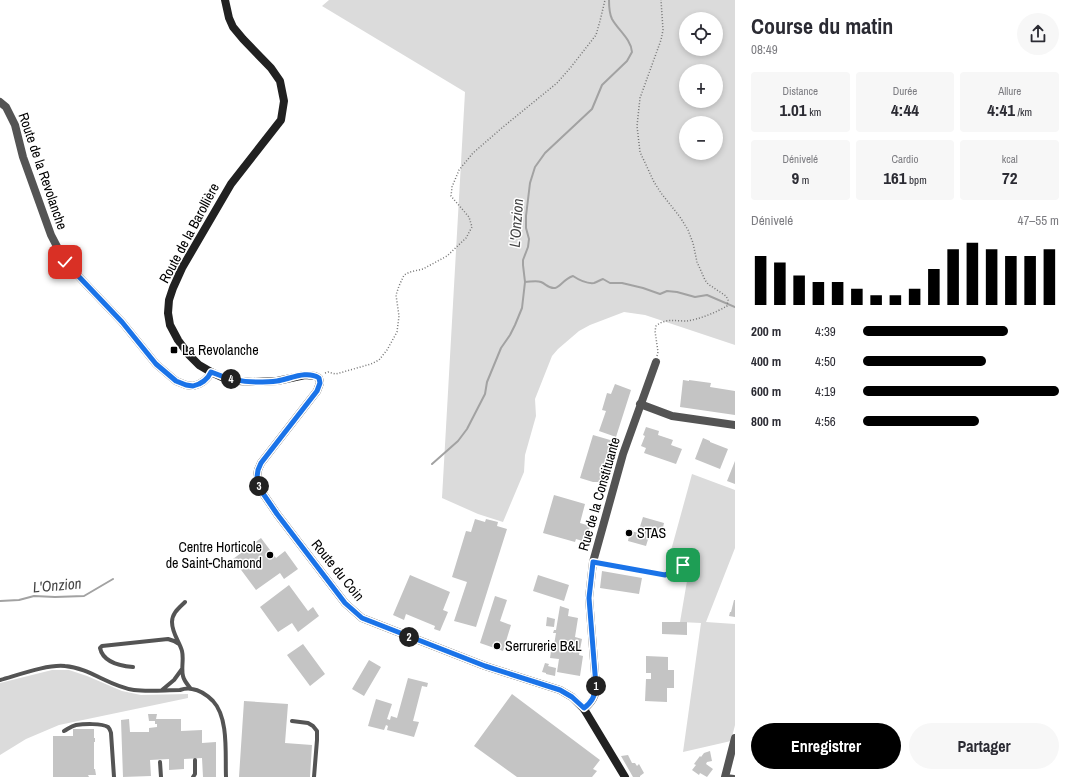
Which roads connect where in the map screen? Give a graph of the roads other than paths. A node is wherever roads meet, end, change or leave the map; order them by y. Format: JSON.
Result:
{"nodes":[{"id":1,"x":225,"y":0,"type":"edge"},
{"id":2,"x":0,"y":102,"type":"edge"},
{"id":3,"x":656,"y":362,"type":"road end"},
{"id":4,"x":211,"y":372,"type":"junction"},
{"id":5,"x":640,"y":404,"type":"junction"},
{"id":6,"x":735,"y":425,"type":"edge"},
{"id":7,"x":275,"y":511,"type":"joint"},
{"id":8,"x":593,"y":562,"type":"junction"},
{"id":9,"x":683,"y":565,"type":"dead end"},
{"id":10,"x":185,"y":602,"type":"dead end"},
{"id":11,"x":179,"y":644,"type":"junction"},
{"id":12,"x":133,"y":667,"type":"dead end"},
{"id":13,"x":183,"y":669,"type":"junction"},
{"id":14,"x":0,"y":680,"type":"edge"},
{"id":15,"x":191,"y":689,"type":"junction"},
{"id":16,"x":162,"y":690,"type":"junction"},
{"id":17,"x":584,"y":708,"type":"junction"},
{"id":18,"x":292,"y":722,"type":"dead end"},
{"id":19,"x":64,"y":731,"type":"dead end"},
{"id":20,"x":735,"y":738,"type":"edge"},
{"id":21,"x":195,"y":760,"type":"dead end"},
{"id":22,"x":160,"y":762,"type":"dead end"},
{"id":23,"x":725,"y":776,"type":"edge"},
{"id":24,"x":114,"y":777,"type":"edge"},
{"id":25,"x":161,"y":777,"type":"edge"},
{"id":26,"x":193,"y":777,"type":"edge"},
{"id":27,"x":226,"y":777,"type":"edge"},
{"id":28,"x":314,"y":777,"type":"edge"},
{"id":29,"x":625,"y":777,"type":"edge"},
{"id":30,"x":734,"y":777,"type":"edge"}],
"edges":[{"from":1,"to":4,"type":"main road","name":"Route de la Barollière"},
{"from":2,"to":4,"type":"street","name":"Route de la Revolanche"},
{"from":3,"to":5,"type":"street","name":"Rue de la Constituante"},
{"from":4,"to":7,"type":"main road","name":"Route de la Barollière"},
{"from":5,"to":6,"type":"street"},
{"from":5,"to":8,"type":"street","name":"Rue de la Constituante"},
{"from":7,"to":17,"type":"main road","name":"Route du Coin"},
{"from":8,"to":9,"type":"lane"},
{"from":8,"to":17,"type":"street","name":"Rue de la Constituante"},
{"from":10,"to":11,"type":"lane"},
{"from":11,"to":12,"type":"lane"},
{"from":11,"to":13,"type":"lane"},
{"from":13,"to":15,"type":"lane"},
{"from":13,"to":16,"type":"lane"},
{"from":14,"to":16,"type":"lane"},
{"from":15,"to":16,"type":"lane"},
{"from":15,"to":27,"type":"lane"},
{"from":17,"to":29,"type":"main road","name":"Route du Coin"},
{"from":18,"to":28,"type":"lane"},
{"from":19,"to":24,"type":"lane"},
{"from":20,"to":23,"type":"street"},
{"from":21,"to":26,"type":"lane"},
{"from":22,"to":25,"type":"lane"},
{"from":23,"to":30,"type":"lane"}]}
